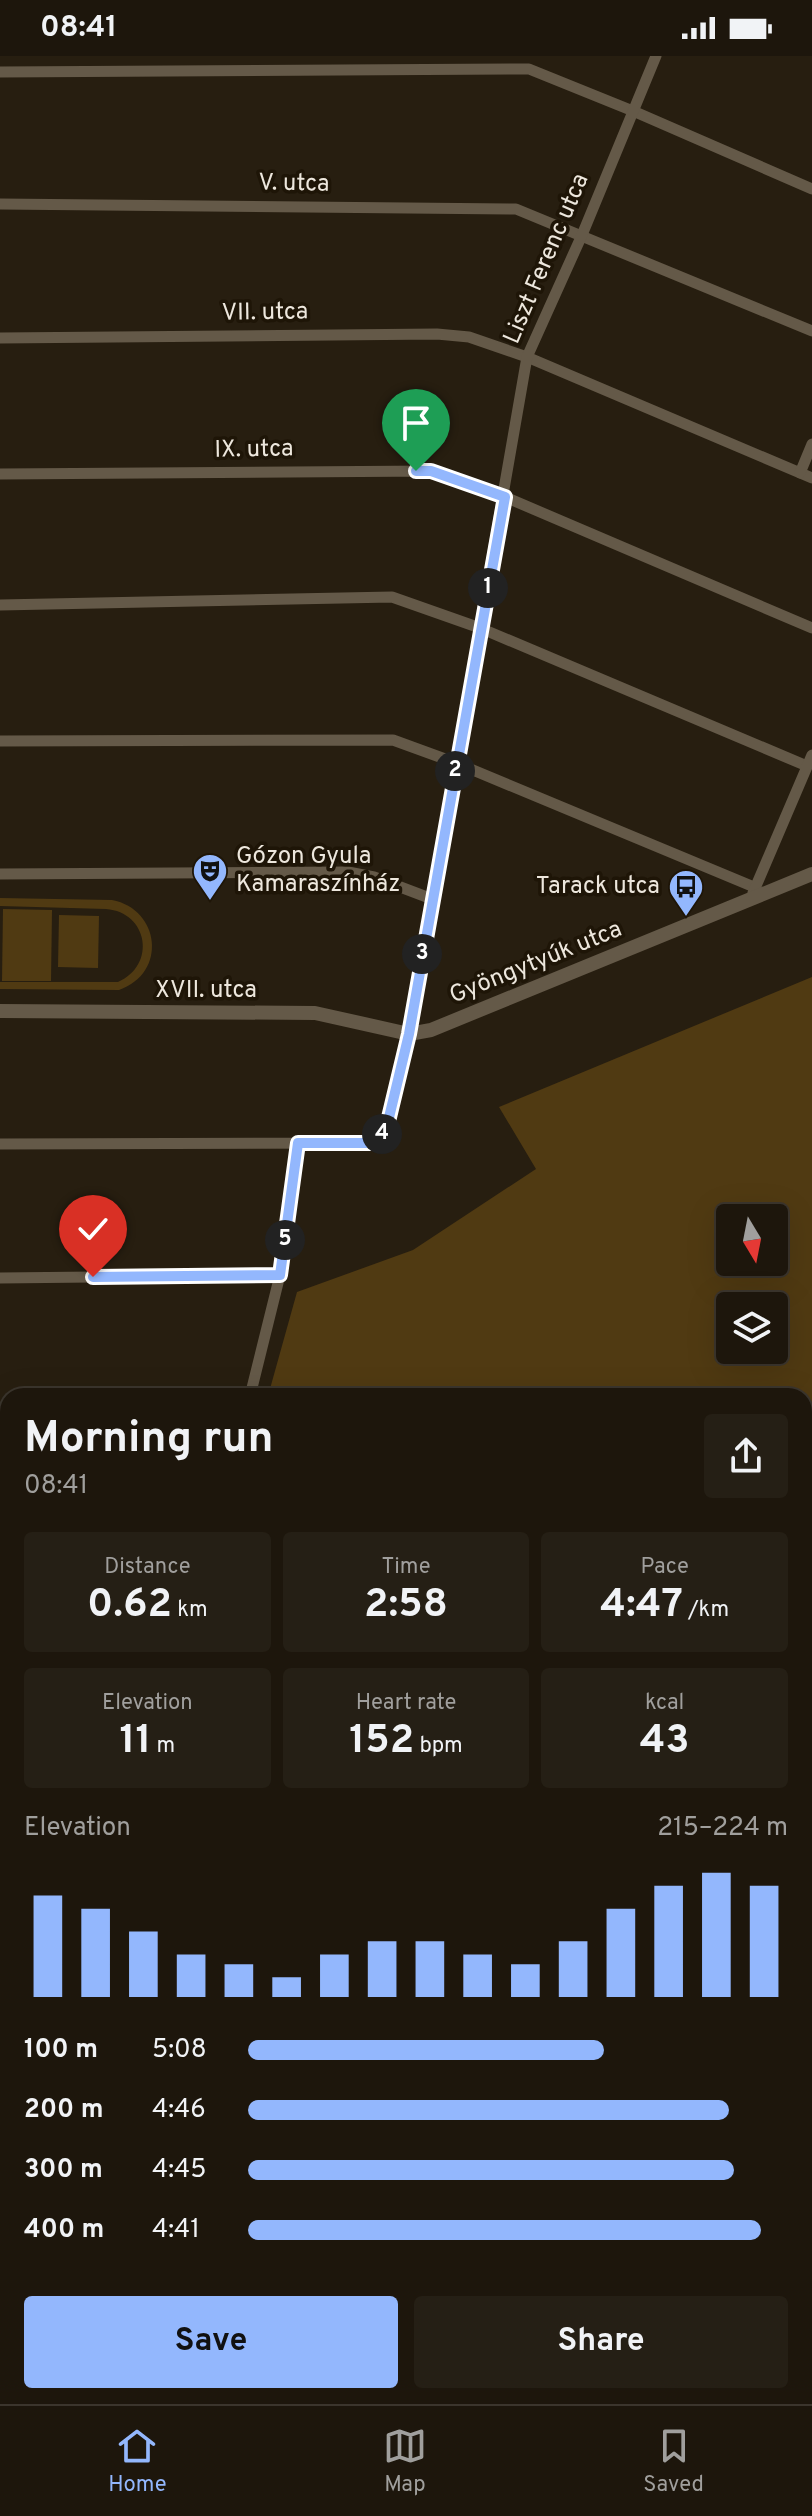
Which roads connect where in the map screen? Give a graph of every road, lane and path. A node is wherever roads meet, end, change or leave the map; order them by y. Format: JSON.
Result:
{"nodes":[{"id":1,"x":656,"y":56,"type":"edge"},
{"id":2,"x":0,"y":72,"type":"edge"},
{"id":3,"x":633,"y":111,"type":"junction"},
{"id":4,"x":812,"y":189,"type":"edge"},
{"id":5,"x":0,"y":204,"type":"edge"},
{"id":6,"x":582,"y":235,"type":"junction"},
{"id":7,"x":812,"y":331,"type":"edge"},
{"id":8,"x":0,"y":338,"type":"edge"},
{"id":9,"x":527,"y":357,"type":"junction"},
{"id":10,"x":812,"y":444,"type":"edge"},
{"id":11,"x":800,"y":473,"type":"junction"},
{"id":12,"x":0,"y":474,"type":"edge"},
{"id":13,"x":812,"y":478,"type":"edge"},
{"id":14,"x":505,"y":497,"type":"junction"},
{"id":15,"x":0,"y":605,"type":"edge"},
{"id":16,"x":480,"y":628,"type":"junction"},
{"id":17,"x":812,"y":628,"type":"edge"},
{"id":18,"x":0,"y":741,"type":"edge"},
{"id":19,"x":810,"y":761,"type":"edge"},
{"id":20,"x":456,"y":763,"type":"junction"},
{"id":21,"x":0,"y":874,"type":"edge"},
{"id":22,"x":812,"y":874,"type":"edge"},
{"id":23,"x":753,"y":892,"type":"junction"},
{"id":24,"x":432,"y":899,"type":"junction"},
{"id":25,"x":0,"y":1011,"type":"edge"},
{"id":26,"x":409,"y":1034,"type":"junction"},
{"id":27,"x":298,"y":1143,"type":"junction"},
{"id":28,"x":0,"y":1144,"type":"edge"},
{"id":29,"x":280,"y":1275,"type":"junction"},
{"id":30,"x":0,"y":1278,"type":"edge"},
{"id":31,"x":252,"y":1388,"type":"edge"}],
"edges":[{"from":1,"to":3,"type":"street","name":"Liszt Ferenc utca"},
{"from":2,"to":3,"type":"street"},
{"from":3,"to":4,"type":"street"},
{"from":3,"to":6,"type":"street","name":"Liszt Ferenc utca"},
{"from":5,"to":6,"type":"street","name":"V. utca"},
{"from":6,"to":7,"type":"street","name":"V. utca"},
{"from":6,"to":9,"type":"street","name":"Liszt Ferenc utca"},
{"from":8,"to":9,"type":"street","name":"VII. utca"},
{"from":9,"to":11,"type":"street","name":"VII. utca"},
{"from":9,"to":14,"type":"street","name":"Liszt Ferenc utca"},
{"from":10,"to":11,"type":"street"},
{"from":11,"to":13,"type":"street","name":"VII. utca"},
{"from":12,"to":14,"type":"street","name":"IX. utca"},
{"from":14,"to":16,"type":"street","name":"Liszt Ferenc utca"},
{"from":14,"to":17,"type":"street","name":"IX. utca"},
{"from":15,"to":16,"type":"street"},
{"from":16,"to":19,"type":"street"},
{"from":16,"to":20,"type":"street","name":"Liszt Ferenc utca"},
{"from":18,"to":20,"type":"street"},
{"from":19,"to":23,"type":"street"},
{"from":20,"to":23,"type":"street"},
{"from":20,"to":24,"type":"street","name":"Liszt Ferenc utca"},
{"from":21,"to":24,"type":"street"},
{"from":22,"to":23,"type":"street","name":"Gyöngytyúk utca"},
{"from":23,"to":26,"type":"street","name":"Gyöngytyúk utca"},
{"from":24,"to":26,"type":"street","name":"Liszt Ferenc utca"},
{"from":25,"to":26,"type":"street","name":"XVII. utca"},
{"from":26,"to":27,"type":"street","name":"Liszt Ferenc utca"},
{"from":27,"to":28,"type":"street"},
{"from":27,"to":29,"type":"street"},
{"from":29,"to":30,"type":"street"},
{"from":29,"to":31,"type":"street"}]}
